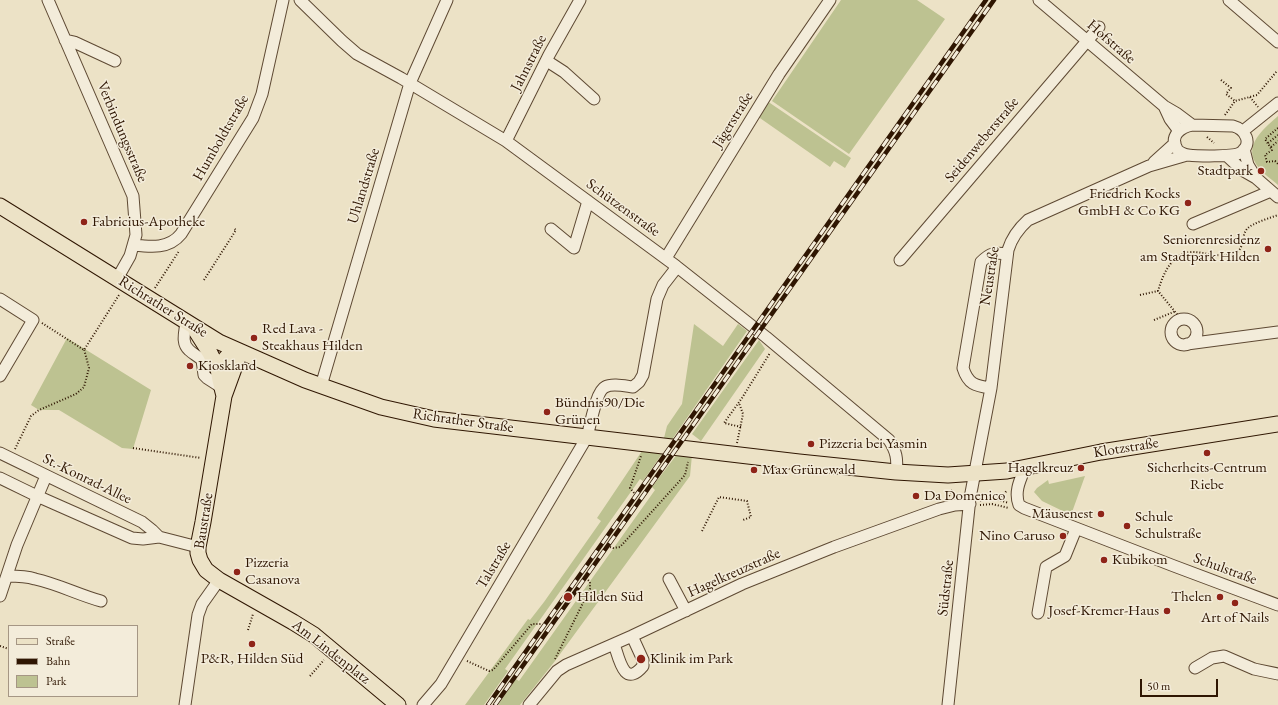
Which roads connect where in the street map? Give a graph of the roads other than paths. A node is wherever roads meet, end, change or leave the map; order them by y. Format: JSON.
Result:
{"nodes":[{"id":1,"x":48,"y":0,"type":"edge"},
{"id":2,"x":283,"y":0,"type":"edge"},
{"id":3,"x":300,"y":0,"type":"edge"},
{"id":4,"x":447,"y":0,"type":"edge"},
{"id":5,"x":580,"y":0,"type":"edge"},
{"id":6,"x":830,"y":0,"type":"edge"},
{"id":7,"x":1039,"y":0,"type":"edge"},
{"id":8,"x":1229,"y":0,"type":"edge"},
{"id":9,"x":1099,"y":26,"type":"dead end"},
{"id":10,"x":65,"y":40,"type":"junction"},
{"id":11,"x":1087,"y":40,"type":"junction"},
{"id":12,"x":1278,"y":42,"type":"edge"},
{"id":13,"x":115,"y":61,"type":"dead end"},
{"id":14,"x":547,"y":61,"type":"junction"},
{"id":15,"x":410,"y":83,"type":"junction"},
{"id":16,"x":594,"y":99,"type":"dead end"},
{"id":17,"x":1278,"y":103,"type":"edge"},
{"id":18,"x":1164,"y":106,"type":"junction"},
{"id":19,"x":1192,"y":125,"type":"junction"},
{"id":20,"x":1179,"y":131,"type":"junction"},
{"id":21,"x":1243,"y":131,"type":"junction"},
{"id":22,"x":506,"y":141,"type":"junction"},
{"id":23,"x":1175,"y":143,"type":"junction"},
{"id":24,"x":1244,"y":149,"type":"junction"},
{"id":25,"x":1187,"y":155,"type":"junction"},
{"id":26,"x":1227,"y":156,"type":"junction"},
{"id":27,"x":1149,"y":166,"type":"junction"},
{"id":28,"x":1256,"y":178,"type":"junction"},
{"id":29,"x":1275,"y":194,"type":"edge"},
{"id":30,"x":588,"y":201,"type":"junction"},
{"id":31,"x":0,"y":206,"type":"edge"},
{"id":32,"x":1193,"y":224,"type":"dead end"},
{"id":33,"x":551,"y":229,"type":"dead end"},
{"id":34,"x":134,"y":245,"type":"junction"},
{"id":35,"x":1007,"y":254,"type":"junction"},
{"id":36,"x":666,"y":258,"type":"junction"},
{"id":37,"x":900,"y":260,"type":"dead end"},
{"id":38,"x":677,"y":267,"type":"junction"},
{"id":39,"x":117,"y":279,"type":"junction"},
{"id":40,"x":0,"y":299,"type":"edge"},
{"id":41,"x":189,"y":324,"type":"junction"},
{"id":42,"x":1278,"y":332,"type":"edge"},
{"id":43,"x":1188,"y":344,"type":"junction"},
{"id":44,"x":240,"y":352,"type":"junction"},
{"id":45,"x":218,"y":369,"type":"junction"},
{"id":46,"x":0,"y":376,"type":"edge"},
{"id":47,"x":321,"y":386,"type":"junction"},
{"id":48,"x":991,"y":388,"type":"junction"},
{"id":49,"x":223,"y":391,"type":"junction"},
{"id":50,"x":1278,"y":424,"type":"edge"},
{"id":51,"x":587,"y":437,"type":"junction"},
{"id":52,"x":0,"y":453,"type":"edge"},
{"id":53,"x":1025,"y":468,"type":"junction"},
{"id":54,"x":896,"y":472,"type":"junction"},
{"id":55,"x":975,"y":474,"type":"junction"},
{"id":56,"x":46,"y":476,"type":"junction"},
{"id":57,"x":0,"y":478,"type":"edge"},
{"id":58,"x":37,"y":496,"type":"junction"},
{"id":59,"x":974,"y":504,"type":"junction"},
{"id":60,"x":1076,"y":529,"type":"junction"},
{"id":61,"x":158,"y":537,"type":"junction"},
{"id":62,"x":198,"y":547,"type":"junction"},
{"id":63,"x":7,"y":576,"type":"junction"},
{"id":64,"x":669,"y":579,"type":"dead end"},
{"id":65,"x":219,"y":580,"type":"junction"},
{"id":66,"x":0,"y":596,"type":"edge"},
{"id":67,"x":101,"y":601,"type":"dead end"},
{"id":68,"x":1278,"y":605,"type":"edge"},
{"id":69,"x":686,"y":611,"type":"junction"},
{"id":70,"x":1038,"y":613,"type":"dead end"},
{"id":71,"x":632,"y":636,"type":"junction"},
{"id":72,"x":614,"y":644,"type":"junction"},
{"id":73,"x":1195,"y":668,"type":"dead end"},
{"id":74,"x":1278,"y":674,"type":"edge"},
{"id":75,"x":530,"y":704,"type":"edge"},
{"id":76,"x":185,"y":705,"type":"edge"},
{"id":77,"x":398,"y":705,"type":"edge"},
{"id":78,"x":423,"y":705,"type":"edge"},
{"id":79,"x":949,"y":705,"type":"edge"}],
"edges":[{"from":1,"to":10,"type":"street","name":"Verbindungsstraße"},
{"from":2,"to":34,"type":"street","name":"Humboldtstraße"},
{"from":3,"to":15,"type":"street","name":"Schützenstraße"},
{"from":4,"to":15,"type":"street","name":"Uhlandstraße"},
{"from":5,"to":14,"type":"street","name":"Jahnstraße"},
{"from":6,"to":36,"type":"street","name":"Jägerstraße"},
{"from":7,"to":11,"type":"street","name":"Hofstraße"},
{"from":8,"to":12,"type":"street"},
{"from":9,"to":11,"type":"street","name":"Seidenweberstraße"},
{"from":10,"to":13,"type":"street"},
{"from":10,"to":34,"type":"street","name":"Verbindungsstraße"},
{"from":11,"to":18,"type":"street","name":"Hofstraße"},
{"from":11,"to":37,"type":"street","name":"Seidenweberstraße"},
{"from":14,"to":16,"type":"street"},
{"from":14,"to":22,"type":"street","name":"Jahnstraße"},
{"from":15,"to":22,"type":"street","name":"Schützenstraße"},
{"from":15,"to":47,"type":"street","name":"Uhlandstraße"},
{"from":17,"to":21,"type":"street"},
{"from":18,"to":19,"type":"street","name":"Hofstraße"},
{"from":18,"to":20,"type":"street","name":"Hofstraße"},
{"from":19,"to":20,"type":"street"},
{"from":19,"to":21,"type":"street"},
{"from":20,"to":23,"type":"street"},
{"from":21,"to":24,"type":"street"},
{"from":22,"to":30,"type":"street","name":"Schützenstraße"},
{"from":23,"to":25,"type":"street"},
{"from":23,"to":27,"type":"street","name":"Neustraße"},
{"from":24,"to":26,"type":"street"},
{"from":24,"to":28,"type":"street"},
{"from":25,"to":26,"type":"street","name":"Neustraße"},
{"from":25,"to":27,"type":"street","name":"Neustraße"},
{"from":26,"to":28,"type":"street"},
{"from":27,"to":35,"type":"street","name":"Neustraße"},
{"from":28,"to":29,"type":"street"},
{"from":29,"to":32,"type":"street"},
{"from":30,"to":33,"type":"street"},
{"from":30,"to":36,"type":"street","name":"Schützenstraße"},
{"from":31,"to":39,"type":"main road","name":"Richrather Straße"},
{"from":34,"to":39,"type":"street","name":"Verbindungsstraße"},
{"from":35,"to":48,"type":"street","name":"Neustraße"},
{"from":35,"to":48,"type":"street"},
{"from":36,"to":38,"type":"street","name":"Schützenstraße"},
{"from":38,"to":51,"type":"street","name":"Talstraße"},
{"from":38,"to":54,"type":"street","name":"Schützenstraße"},
{"from":39,"to":41,"type":"main road","name":"Richrather Straße"},
{"from":40,"to":46,"type":"street"},
{"from":41,"to":44,"type":"main road","name":"Richrather Straße"},
{"from":41,"to":45,"type":"main road","name":"Baustraße"},
{"from":41,"to":49,"type":"street"},
{"from":42,"to":43,"type":"street"},
{"from":43,"to":43,"type":"street"},
{"from":44,"to":45,"type":"main road"},
{"from":44,"to":47,"type":"main road","name":"Richrather Straße"},
{"from":44,"to":49,"type":"main road","name":"Baustraße"},
{"from":45,"to":49,"type":"main road","name":"Baustraße"},
{"from":47,"to":51,"type":"main road","name":"Richrather Straße"},
{"from":48,"to":55,"type":"street","name":"Neustraße"},
{"from":49,"to":62,"type":"main road","name":"Baustraße"},
{"from":50,"to":53,"type":"main road","name":"Klotzstraße"},
{"from":51,"to":54,"type":"main road","name":"Richrather Straße"},
{"from":51,"to":78,"type":"street","name":"Talstraße"},
{"from":52,"to":56,"type":"street","name":"St.-Konrad-Allee"},
{"from":53,"to":55,"type":"main road","name":"Klotzstraße"},
{"from":53,"to":60,"type":"street","name":"Schulstraße"},
{"from":54,"to":55,"type":"main road","name":"Richrather Straße"},
{"from":55,"to":59,"type":"street","name":"Südstraße"},
{"from":56,"to":58,"type":"street"},
{"from":56,"to":61,"type":"street","name":"St.-Konrad-Allee"},
{"from":57,"to":58,"type":"street","name":"St.-Konrad-Allee"},
{"from":58,"to":61,"type":"street","name":"St.-Konrad-Allee"},
{"from":58,"to":63,"type":"street"},
{"from":59,"to":69,"type":"street","name":"Hagelkreuzstraße"},
{"from":59,"to":79,"type":"street","name":"Südstraße"},
{"from":60,"to":68,"type":"street","name":"Schulstraße"},
{"from":60,"to":70,"type":"street"},
{"from":61,"to":62,"type":"street","name":"St.-Konrad-Allee"},
{"from":62,"to":65,"type":"main road","name":"Baustraße"},
{"from":63,"to":66,"type":"street"},
{"from":63,"to":67,"type":"street"},
{"from":64,"to":69,"type":"street"},
{"from":65,"to":76,"type":"street"},
{"from":65,"to":77,"type":"main road","name":"Am Lindenplatz"},
{"from":69,"to":71,"type":"street","name":"Hagelkreuzstraße"},
{"from":71,"to":72,"type":"street","name":"Hagelkreuzstraße"},
{"from":71,"to":72,"type":"street"},
{"from":72,"to":75,"type":"street","name":"Hagelkreuzstraße"},
{"from":73,"to":74,"type":"street"}]}
